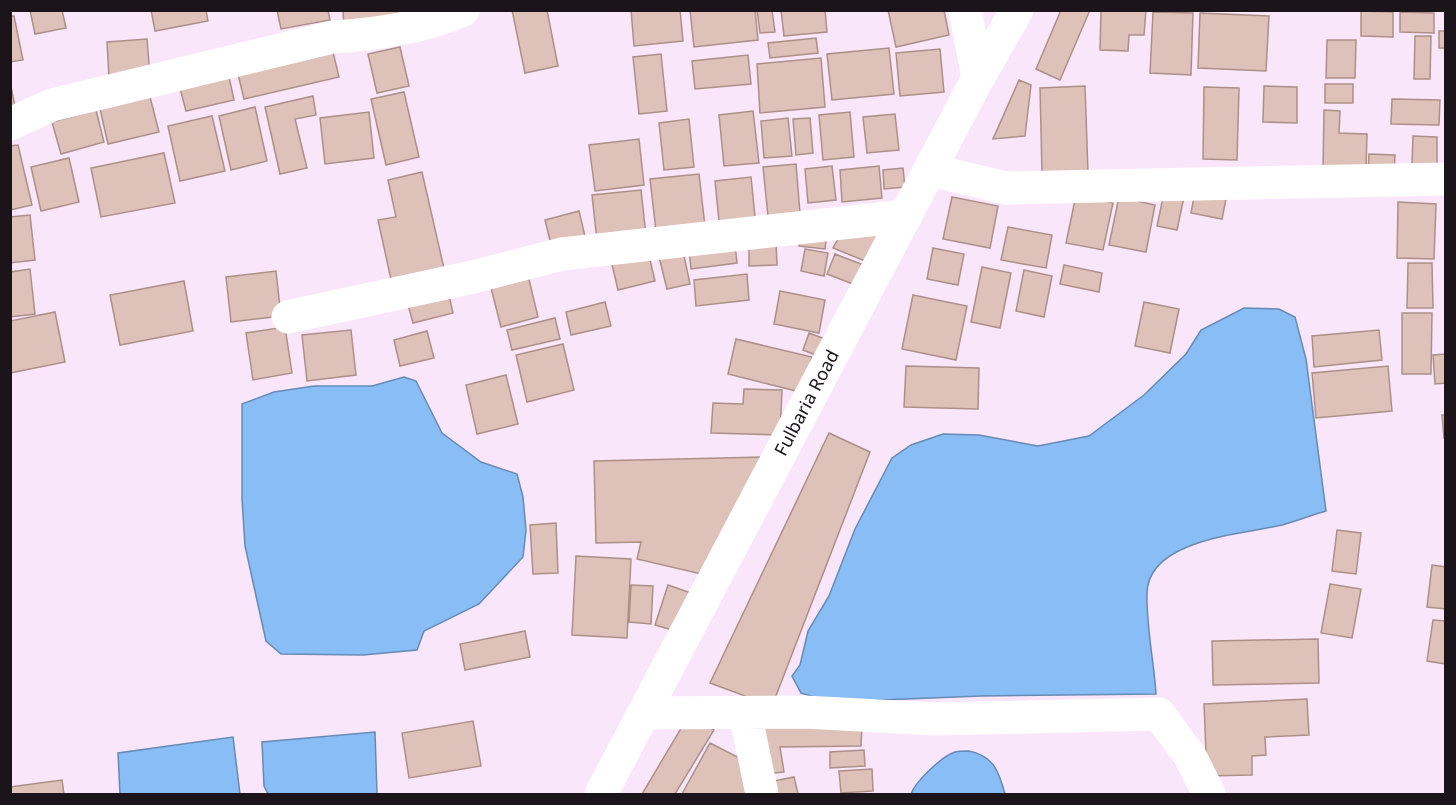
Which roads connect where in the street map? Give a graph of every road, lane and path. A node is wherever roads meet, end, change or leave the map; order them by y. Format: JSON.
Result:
{"nodes":[{"id":1,"x":463,"y":10,"type":"edge"},
{"id":2,"x":965,"y":10,"type":"edge"},
{"id":3,"x":1017,"y":10,"type":"edge"},
{"id":4,"x":978,"y":78,"type":"junction"},
{"id":5,"x":10,"y":124,"type":"edge"},
{"id":6,"x":930,"y":170,"type":"junction"},
{"id":7,"x":1446,"y":179,"type":"edge"},
{"id":8,"x":906,"y":216,"type":"junction"},
{"id":9,"x":288,"y":317,"type":"dead end"},
{"id":10,"x":646,"y":713,"type":"junction"},
{"id":11,"x":745,"y":713,"type":"junction"},
{"id":12,"x":601,"y":795,"type":"edge"},
{"id":13,"x":762,"y":795,"type":"edge"},
{"id":14,"x":1209,"y":795,"type":"edge"}],
"edges":[{"from":1,"to":5,"type":"street"},
{"from":2,"to":4,"type":"street"},
{"from":3,"to":4,"type":"street","name":"Fulbaria Road"},
{"from":4,"to":6,"type":"street","name":"Fulbaria Road"},
{"from":6,"to":7,"type":"street"},
{"from":6,"to":8,"type":"street","name":"Fulbaria Road"},
{"from":8,"to":9,"type":"street"},
{"from":8,"to":10,"type":"street","name":"Fulbaria Road"},
{"from":10,"to":11,"type":"street"},
{"from":10,"to":12,"type":"street","name":"Fulbaria Road"},
{"from":11,"to":13,"type":"street"},
{"from":11,"to":14,"type":"street"}]}
